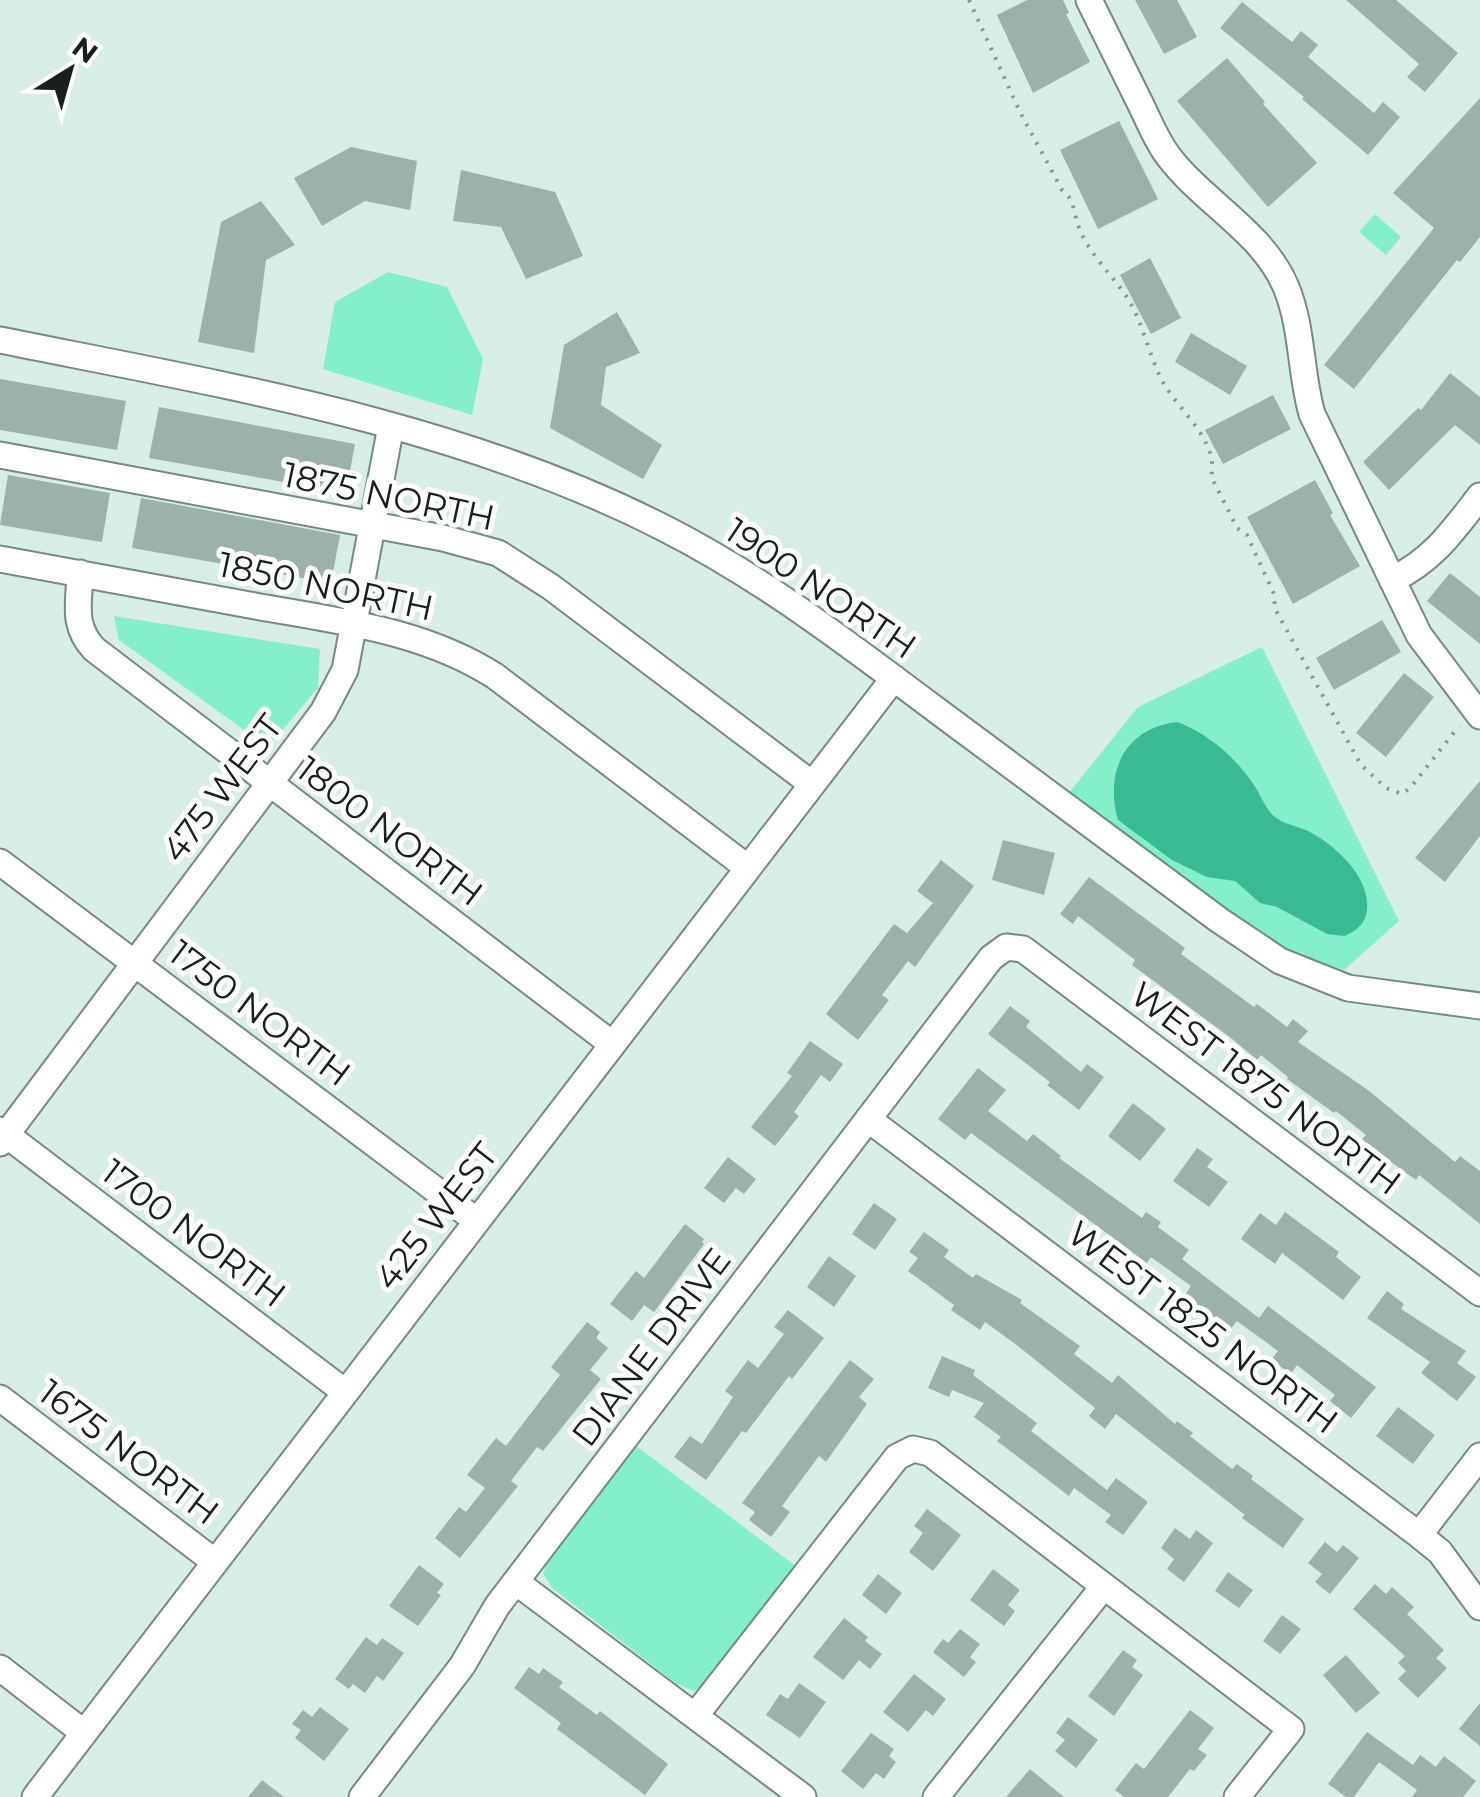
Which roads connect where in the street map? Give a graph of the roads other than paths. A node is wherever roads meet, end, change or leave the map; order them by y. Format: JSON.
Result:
{"nodes":[{"id":1,"x":1089,"y":0,"type":"edge"},
{"id":2,"x":0,"y":340,"type":"edge"},
{"id":3,"x":391,"y":426,"type":"junction"},
{"id":4,"x":0,"y":455,"type":"edge"},
{"id":5,"x":1480,"y":496,"type":"edge"},
{"id":6,"x":372,"y":526,"type":"junction"},
{"id":7,"x":0,"y":558,"type":"edge"},
{"id":8,"x":80,"y":573,"type":"junction"},
{"id":9,"x":1392,"y":580,"type":"junction"},
{"id":10,"x":354,"y":624,"type":"junction"},
{"id":11,"x":894,"y":678,"type":"junction"},
{"id":12,"x":1471,"y":719,"type":"edge"},
{"id":13,"x":270,"y":783,"type":"junction"},
{"id":14,"x":812,"y":784,"type":"junction"},
{"id":15,"x":0,"y":862,"type":"edge"},
{"id":16,"x":748,"y":868,"type":"junction"},
{"id":17,"x":1006,"y":947,"type":"joint"},
{"id":18,"x":134,"y":963,"type":"junction"},
{"id":19,"x":1480,"y":1006,"type":"edge"},
{"id":20,"x":612,"y":1044,"type":"junction"},
{"id":21,"x":868,"y":1118,"type":"junction"},
{"id":22,"x":2,"y":1136,"type":"edge"},
{"id":23,"x":477,"y":1220,"type":"junction"},
{"id":24,"x":1480,"y":1293,"type":"edge"},
{"id":25,"x":345,"y":1392,"type":"junction"},
{"id":26,"x":0,"y":1398,"type":"edge"},
{"id":27,"x":1480,"y":1456,"type":"edge"},
{"id":28,"x":1419,"y":1534,"type":"junction"},
{"id":29,"x":215,"y":1562,"type":"junction"},
{"id":30,"x":516,"y":1582,"type":"junction"},
{"id":31,"x":1104,"y":1586,"type":"junction"},
{"id":32,"x":1480,"y":1608,"type":"edge"},
{"id":33,"x":0,"y":1668,"type":"edge"},
{"id":34,"x":695,"y":1716,"type":"junction"},
{"id":35,"x":84,"y":1733,"type":"junction"},
{"id":36,"x":35,"y":1797,"type":"edge"},
{"id":37,"x":362,"y":1797,"type":"edge"},
{"id":38,"x":803,"y":1797,"type":"edge"},
{"id":39,"x":936,"y":1797,"type":"edge"},
{"id":40,"x":1238,"y":1797,"type":"edge"}],
"edges":[{"from":1,"to":9,"type":"street"},
{"from":2,"to":3,"type":"street","name":"1900 NORTH"},
{"from":3,"to":6,"type":"street","name":"475 WEST"},
{"from":3,"to":11,"type":"street","name":"1900 NORTH"},
{"from":4,"to":6,"type":"street","name":"1875 NORTH"},
{"from":5,"to":9,"type":"street"},
{"from":6,"to":10,"type":"street","name":"475 WEST"},
{"from":6,"to":14,"type":"street","name":"1875 NORTH"},
{"from":7,"to":8,"type":"street","name":"1850 NORTH"},
{"from":8,"to":10,"type":"street","name":"1850 NORTH"},
{"from":8,"to":13,"type":"street","name":"1800 NORTH"},
{"from":9,"to":12,"type":"street"},
{"from":10,"to":13,"type":"street","name":"475 WEST"},
{"from":10,"to":16,"type":"street","name":"1850 NORTH"},
{"from":11,"to":14,"type":"street","name":"425 WEST"},
{"from":11,"to":19,"type":"street","name":"1900 NORTH"},
{"from":13,"to":18,"type":"street","name":"475 WEST"},
{"from":13,"to":20,"type":"street","name":"1800 NORTH"},
{"from":14,"to":16,"type":"street","name":"425 WEST"},
{"from":15,"to":18,"type":"street","name":"1750 NORTH"},
{"from":16,"to":20,"type":"street","name":"425 WEST"},
{"from":17,"to":21,"type":"street","name":"DIANE DRIVE"},
{"from":17,"to":24,"type":"street","name":"WEST 1875 NORTH"},
{"from":18,"to":22,"type":"street","name":"475 WEST"},
{"from":18,"to":23,"type":"street","name":"1750 NORTH"},
{"from":20,"to":23,"type":"street","name":"425 WEST"},
{"from":21,"to":28,"type":"street","name":"WEST 1825 NORTH"},
{"from":21,"to":30,"type":"street","name":"DIANE DRIVE"},
{"from":22,"to":25,"type":"street","name":"1700 NORTH"},
{"from":23,"to":25,"type":"street","name":"425 WEST"},
{"from":25,"to":29,"type":"street","name":"425 WEST"},
{"from":26,"to":29,"type":"street","name":"1675 NORTH"},
{"from":27,"to":28,"type":"street"},
{"from":28,"to":32,"type":"street","name":"WEST 1825 NORTH"},
{"from":29,"to":35,"type":"street","name":"425 WEST"},
{"from":30,"to":34,"type":"street"},
{"from":30,"to":37,"type":"street","name":"DIANE DRIVE"},
{"from":31,"to":34,"type":"street"},
{"from":31,"to":39,"type":"street"},
{"from":31,"to":40,"type":"street"},
{"from":33,"to":35,"type":"street"},
{"from":34,"to":38,"type":"street"},
{"from":35,"to":36,"type":"street","name":"425 WEST"}]}
